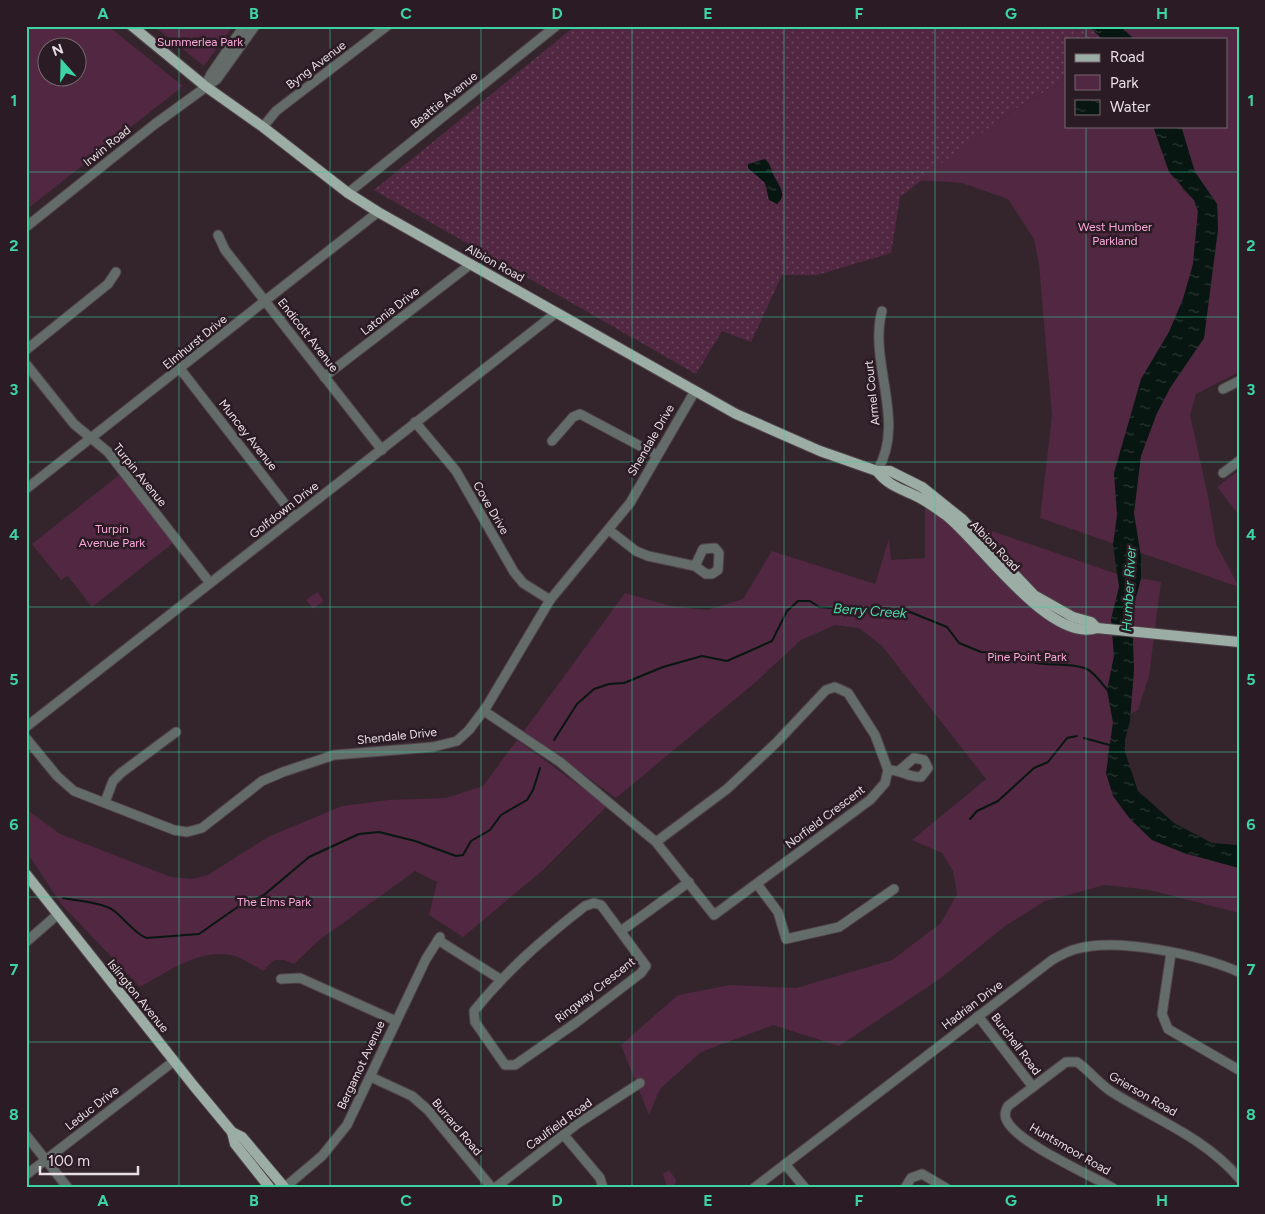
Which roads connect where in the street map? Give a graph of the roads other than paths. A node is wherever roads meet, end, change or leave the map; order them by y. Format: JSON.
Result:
{"nodes":[{"id":1,"x":132,"y":26,"type":"edge"},
{"id":2,"x":244,"y":26,"type":"edge"},
{"id":3,"x":255,"y":26,"type":"edge"},
{"id":4,"x":387,"y":26,"type":"edge"},
{"id":5,"x":556,"y":26,"type":"edge"},
{"id":6,"x":205,"y":86,"type":"junction"},
{"id":7,"x":263,"y":127,"type":"junction"},
{"id":8,"x":348,"y":192,"type":"junction"},
{"id":9,"x":378,"y":212,"type":"junction"},
{"id":10,"x":26,"y":227,"type":"edge"},
{"id":11,"x":218,"y":235,"type":"dead end"},
{"id":12,"x":471,"y":264,"type":"junction"},
{"id":13,"x":116,"y":272,"type":"dead end"},
{"id":14,"x":266,"y":301,"type":"junction"},
{"id":15,"x":882,"y":311,"type":"dead end"},
{"id":16,"x":556,"y":313,"type":"junction"},
{"id":17,"x":26,"y":350,"type":"edge"},
{"id":18,"x":26,"y":364,"type":"edge"},
{"id":19,"x":180,"y":370,"type":"junction"},
{"id":20,"x":324,"y":377,"type":"junction"},
{"id":21,"x":1239,"y":381,"type":"edge"},
{"id":22,"x":1223,"y":389,"type":"dead end"},
{"id":23,"x":695,"y":391,"type":"junction"},
{"id":24,"x":415,"y":422,"type":"junction"},
{"id":25,"x":92,"y":438,"type":"junction"},
{"id":26,"x":552,"y":440,"type":"dead end"},
{"id":27,"x":382,"y":450,"type":"junction"},
{"id":28,"x":658,"y":455,"type":"junction"},
{"id":29,"x":1239,"y":461,"type":"edge"},
{"id":30,"x":877,"y":471,"type":"junction"},
{"id":31,"x":1223,"y":473,"type":"dead end"},
{"id":32,"x":26,"y":489,"type":"edge"},
{"id":33,"x":295,"y":517,"type":"junction"},
{"id":34,"x":609,"y":530,"type":"junction"},
{"id":35,"x":695,"y":566,"type":"dead end"},
{"id":36,"x":210,"y":584,"type":"junction"},
{"id":37,"x":550,"y":600,"type":"junction"},
{"id":38,"x":1239,"y":642,"type":"edge"},
{"id":39,"x":484,"y":711,"type":"junction"},
{"id":40,"x":26,"y":727,"type":"edge"},
{"id":41,"x":176,"y":732,"type":"dead end"},
{"id":42,"x":26,"y":738,"type":"edge"},
{"id":43,"x":888,"y":770,"type":"junction"},
{"id":44,"x":900,"y":770,"type":"dead end"},
{"id":45,"x":105,"y":802,"type":"junction"},
{"id":46,"x":656,"y":842,"type":"junction"},
{"id":47,"x":26,"y":874,"type":"edge"},
{"id":48,"x":689,"y":882,"type":"junction"},
{"id":49,"x":757,"y":884,"type":"junction"},
{"id":50,"x":894,"y":889,"type":"dead end"},
{"id":51,"x":57,"y":915,"type":"junction"},
{"id":52,"x":621,"y":931,"type":"junction"},
{"id":53,"x":26,"y":942,"type":"edge"},
{"id":54,"x":1171,"y":953,"type":"junction"},
{"id":55,"x":1239,"y":972,"type":"edge"},
{"id":56,"x":281,"y":979,"type":"dead end"},
{"id":57,"x":500,"y":979,"type":"junction"},
{"id":58,"x":978,"y":1016,"type":"junction"},
{"id":59,"x":396,"y":1021,"type":"junction"},
{"id":60,"x":174,"y":1061,"type":"junction"},
{"id":61,"x":1239,"y":1070,"type":"edge"},
{"id":62,"x":371,"y":1077,"type":"junction"},
{"id":63,"x":640,"y":1083,"type":"dead end"},
{"id":64,"x":1033,"y":1087,"type":"junction"},
{"id":65,"x":232,"y":1132,"type":"junction"},
{"id":66,"x":563,"y":1134,"type":"junction"},
{"id":67,"x":26,"y":1135,"type":"edge"},
{"id":68,"x":46,"y":1160,"type":"junction"},
{"id":69,"x":785,"y":1164,"type":"junction"},
{"id":70,"x":26,"y":1175,"type":"edge"},
{"id":71,"x":1239,"y":1178,"type":"edge"},
{"id":72,"x":68,"y":1188,"type":"edge"},
{"id":73,"x":270,"y":1188,"type":"edge"},
{"id":74,"x":284,"y":1188,"type":"edge"},
{"id":75,"x":493,"y":1188,"type":"edge"},
{"id":76,"x":602,"y":1188,"type":"edge"},
{"id":77,"x":754,"y":1188,"type":"edge"},
{"id":78,"x":805,"y":1188,"type":"edge"},
{"id":79,"x":905,"y":1188,"type":"edge"},
{"id":80,"x":946,"y":1188,"type":"edge"},
{"id":81,"x":1113,"y":1188,"type":"edge"}],
"edges":[{"from":1,"to":6,"type":"main road","name":"Albion Road"},
{"from":2,"to":6,"type":"street"},
{"from":3,"to":6,"type":"street","name":"Irwin Road"},
{"from":4,"to":7,"type":"street","name":"Byng Avenue"},
{"from":5,"to":8,"type":"street","name":"Beattie Avenue"},
{"from":6,"to":7,"type":"main road","name":"Albion Road"},
{"from":6,"to":10,"type":"street","name":"Irwin Road"},
{"from":7,"to":8,"type":"main road","name":"Albion Road"},
{"from":8,"to":9,"type":"main road","name":"Albion Road"},
{"from":9,"to":12,"type":"main road","name":"Albion Road"},
{"from":9,"to":14,"type":"street","name":"Elmhurst Drive"},
{"from":11,"to":14,"type":"street","name":"Endicott Avenue"},
{"from":12,"to":16,"type":"main road","name":"Albion Road"},
{"from":12,"to":20,"type":"street","name":"Latonia Drive"},
{"from":13,"to":17,"type":"street"},
{"from":14,"to":19,"type":"street","name":"Elmhurst Drive"},
{"from":14,"to":20,"type":"street","name":"Endicott Avenue"},
{"from":15,"to":30,"type":"street","name":"Armel Court"},
{"from":16,"to":23,"type":"main road","name":"Albion Road"},
{"from":16,"to":24,"type":"street","name":"Golfdown Drive"},
{"from":18,"to":25,"type":"street","name":"Turpin Avenue"},
{"from":19,"to":25,"type":"street","name":"Elmhurst Drive"},
{"from":19,"to":33,"type":"street","name":"Muncey Avenue"},
{"from":20,"to":27,"type":"street","name":"Endicott Avenue"},
{"from":21,"to":22,"type":"street"},
{"from":23,"to":28,"type":"street","name":"Shendale Drive"},
{"from":23,"to":30,"type":"main road","name":"Albion Road"},
{"from":24,"to":27,"type":"street","name":"Golfdown Drive"},
{"from":24,"to":37,"type":"street","name":"Cove Drive"},
{"from":25,"to":32,"type":"street","name":"Elmhurst Drive"},
{"from":25,"to":36,"type":"street","name":"Turpin Avenue"},
{"from":26,"to":28,"type":"street"},
{"from":27,"to":33,"type":"street","name":"Golfdown Drive"},
{"from":28,"to":34,"type":"street","name":"Shendale Drive"},
{"from":29,"to":31,"type":"street"},
{"from":30,"to":38,"type":"main road","name":"Albion Road"},
{"from":33,"to":36,"type":"street","name":"Golfdown Drive"},
{"from":34,"to":35,"type":"street"},
{"from":34,"to":37,"type":"street","name":"Shendale Drive"},
{"from":36,"to":40,"type":"street","name":"Golfdown Drive"},
{"from":37,"to":39,"type":"street","name":"Shendale Drive"},
{"from":39,"to":45,"type":"street","name":"Shendale Drive"},
{"from":39,"to":46,"type":"street","name":"Norfield Crescent"},
{"from":41,"to":45,"type":"street"},
{"from":42,"to":45,"type":"street","name":"Shendale Drive"},
{"from":43,"to":44,"type":"street"},
{"from":43,"to":46,"type":"street"},
{"from":43,"to":49,"type":"street","name":"Norfield Crescent"},
{"from":46,"to":48,"type":"street","name":"Norfield Crescent"},
{"from":47,"to":51,"type":"main road","name":"Islington Avenue"},
{"from":48,"to":49,"type":"street","name":"Norfield Crescent"},
{"from":48,"to":52,"type":"street"},
{"from":49,"to":50,"type":"street"},
{"from":51,"to":53,"type":"street"},
{"from":51,"to":60,"type":"main road","name":"Islington Avenue"},
{"from":52,"to":57,"type":"street","name":"Ringway Crescent"},
{"from":52,"to":57,"type":"street","name":"Ringway Crescent"},
{"from":54,"to":55,"type":"street","name":"Hadrian Drive"},
{"from":54,"to":58,"type":"street","name":"Hadrian Drive"},
{"from":54,"to":61,"type":"street"},
{"from":56,"to":59,"type":"street"},
{"from":57,"to":59,"type":"street","name":"Bergamot Avenue"},
{"from":58,"to":64,"type":"street","name":"Burchell Road"},
{"from":58,"to":69,"type":"street","name":"Hadrian Drive"},
{"from":59,"to":62,"type":"street","name":"Bergamot Avenue"},
{"from":60,"to":65,"type":"main road","name":"Islington Avenue"},
{"from":60,"to":68,"type":"street","name":"Leduc Drive"},
{"from":62,"to":74,"type":"street","name":"Bergamot Avenue"},
{"from":62,"to":75,"type":"street","name":"Burrard Road"},
{"from":63,"to":66,"type":"street","name":"Caulfield Road"},
{"from":64,"to":71,"type":"street","name":"Grierson Road"},
{"from":64,"to":81,"type":"street","name":"Huntsmoor Road"},
{"from":65,"to":73,"type":"main road","name":"Islington Avenue"},
{"from":65,"to":74,"type":"main road","name":"Islington Avenue"},
{"from":66,"to":75,"type":"street","name":"Caulfield Road"},
{"from":66,"to":76,"type":"street"},
{"from":67,"to":68,"type":"street"},
{"from":68,"to":70,"type":"street","name":"Leduc Drive"},
{"from":68,"to":72,"type":"street"},
{"from":69,"to":77,"type":"street","name":"Hadrian Drive"},
{"from":69,"to":78,"type":"street"},
{"from":79,"to":80,"type":"street"}]}
